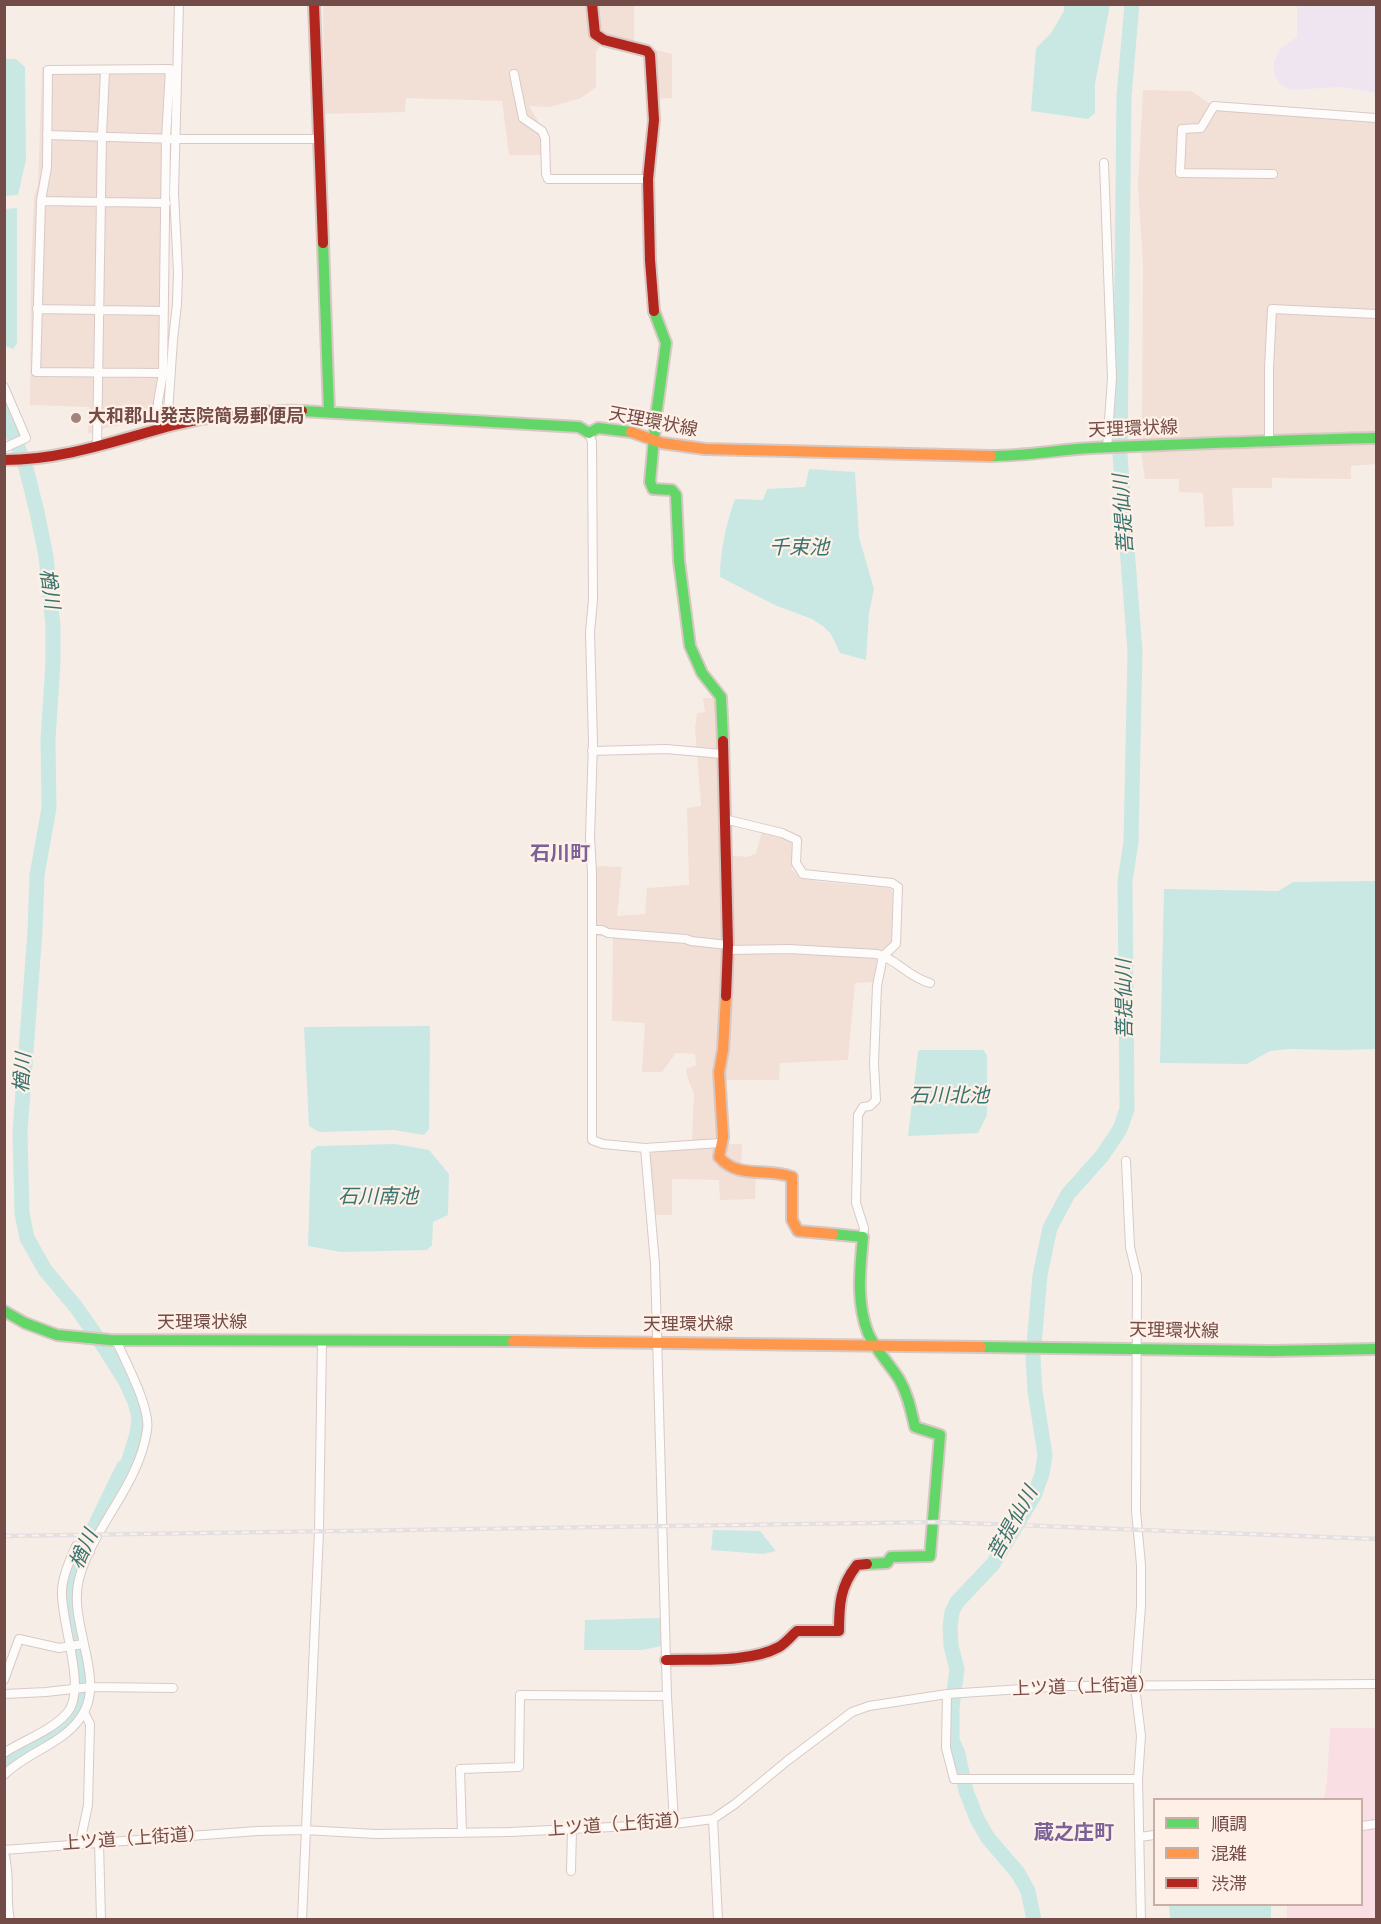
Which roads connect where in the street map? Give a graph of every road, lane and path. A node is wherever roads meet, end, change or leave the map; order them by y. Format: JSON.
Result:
{"nodes":[{"id":1,"x":179,"y":4,"type":"edge"},
{"id":2,"x":314,"y":4,"type":"edge"},
{"id":3,"x":592,"y":4,"type":"edge"},
{"id":4,"x":105,"y":70,"type":"junction"},
{"id":5,"x":514,"y":74,"type":"dead end"},
{"id":6,"x":1377,"y":118,"type":"edge"},
{"id":7,"x":47,"y":135,"type":"junction"},
{"id":8,"x":102,"y":135,"type":"junction"},
{"id":9,"x":166,"y":139,"type":"junction"},
{"id":10,"x":176,"y":139,"type":"junction"},
{"id":11,"x":320,"y":139,"type":"junction"},
{"id":12,"x":1104,"y":164,"type":"dead end"},
{"id":13,"x":1273,"y":174,"type":"dead end"},
{"id":14,"x":648,"y":180,"type":"junction"},
{"id":15,"x":41,"y":201,"type":"junction"},
{"id":16,"x":102,"y":203,"type":"junction"},
{"id":17,"x":166,"y":203,"type":"junction"},
{"id":18,"x":37,"y":309,"type":"junction"},
{"id":19,"x":99,"y":310,"type":"junction"},
{"id":20,"x":164,"y":311,"type":"junction"},
{"id":21,"x":1377,"y":314,"type":"edge"},
{"id":22,"x":99,"y":372,"type":"junction"},
{"id":23,"x":163,"y":373,"type":"junction"},
{"id":24,"x":4,"y":387,"type":"edge"},
{"id":25,"x":329,"y":412,"type":"junction"},
{"id":26,"x":162,"y":428,"type":"junction"},
{"id":27,"x":589,"y":434,"type":"junction"},
{"id":28,"x":654,"y":438,"type":"junction"},
{"id":29,"x":1377,"y":438,"type":"edge"},
{"id":30,"x":1269,"y":440,"type":"junction"},
{"id":31,"x":97,"y":447,"type":"junction"},
{"id":32,"x":4,"y":448,"type":"edge"},
{"id":33,"x":1108,"y":448,"type":"junction"},
{"id":34,"x":9,"y":460,"type":"edge"},
{"id":35,"x":592,"y":751,"type":"junction"},
{"id":36,"x":722,"y":754,"type":"junction"},
{"id":37,"x":724,"y":819,"type":"junction"},
{"id":38,"x":592,"y":930,"type":"junction"},
{"id":39,"x":727,"y":947,"type":"junction"},
{"id":40,"x":883,"y":956,"type":"junction"},
{"id":41,"x":930,"y":983,"type":"dead end"},
{"id":42,"x":720,"y":1143,"type":"junction"},
{"id":43,"x":645,"y":1148,"type":"junction"},
{"id":44,"x":1126,"y":1161,"type":"dead end"},
{"id":45,"x":863,"y":1237,"type":"junction"},
{"id":46,"x":4,"y":1311,"type":"edge"},
{"id":47,"x":113,"y":1340,"type":"junction"},
{"id":48,"x":322,"y":1341,"type":"junction"},
{"id":49,"x":657,"y":1343,"type":"junction"},
{"id":50,"x":874,"y":1345,"type":"junction"},
{"id":51,"x":1138,"y":1348,"type":"junction"},
{"id":52,"x":1377,"y":1349,"type":"edge"},
{"id":53,"x":90,"y":1552,"type":"junction"},
{"id":54,"x":83,"y":1644,"type":"junction"},
{"id":55,"x":70,"y":1647,"type":"junction"},
{"id":56,"x":666,"y":1660,"type":"junction"},
{"id":57,"x":4,"y":1680,"type":"edge"},
{"id":58,"x":1377,"y":1684,"type":"edge"},
{"id":59,"x":1135,"y":1686,"type":"junction"},
{"id":60,"x":90,"y":1688,"type":"junction"},
{"id":61,"x":173,"y":1688,"type":"dead end"},
{"id":62,"x":76,"y":1690,"type":"junction"},
{"id":63,"x":5,"y":1693,"type":"edge"},
{"id":64,"x":947,"y":1695,"type":"junction"},
{"id":65,"x":667,"y":1696,"type":"junction"},
{"id":66,"x":84,"y":1712,"type":"junction"},
{"id":67,"x":4,"y":1753,"type":"edge"},
{"id":68,"x":4,"y":1775,"type":"edge"},
{"id":69,"x":1138,"y":1779,"type":"junction"},
{"id":70,"x":713,"y":1819,"type":"junction"},
{"id":71,"x":674,"y":1824,"type":"junction"},
{"id":72,"x":572,"y":1829,"type":"junction"},
{"id":73,"x":304,"y":1830,"type":"junction"},
{"id":74,"x":462,"y":1833,"type":"junction"},
{"id":75,"x":1153,"y":1835,"type":"edge"},
{"id":76,"x":1140,"y":1837,"type":"junction"},
{"id":77,"x":99,"y":1842,"type":"junction"},
{"id":78,"x":80,"y":1843,"type":"junction"},
{"id":79,"x":4,"y":1851,"type":"edge"},
{"id":80,"x":571,"y":1871,"type":"dead end"},
{"id":81,"x":6,"y":1908,"type":"edge"},
{"id":82,"x":10,"y":1920,"type":"edge"},
{"id":83,"x":101,"y":1920,"type":"edge"},
{"id":84,"x":302,"y":1920,"type":"edge"},
{"id":85,"x":718,"y":1920,"type":"edge"},
{"id":86,"x":1141,"y":1920,"type":"edge"}],
"edges":[{"from":1,"to":10,"type":"street"},
{"from":2,"to":11,"type":"main road"},
{"from":3,"to":14,"type":"main road"},
{"from":4,"to":7,"type":"street"},
{"from":4,"to":8,"type":"street"},
{"from":4,"to":9,"type":"street"},
{"from":5,"to":14,"type":"street"},
{"from":6,"to":13,"type":"street"},
{"from":7,"to":8,"type":"street"},
{"from":7,"to":15,"type":"street"},
{"from":8,"to":9,"type":"street"},
{"from":8,"to":16,"type":"street"},
{"from":9,"to":10,"type":"street"},
{"from":9,"to":17,"type":"street"},
{"from":10,"to":11,"type":"street"},
{"from":10,"to":26,"type":"street"},
{"from":11,"to":25,"type":"main road"},
{"from":12,"to":33,"type":"street"},
{"from":14,"to":28,"type":"main road"},
{"from":15,"to":16,"type":"street"},
{"from":15,"to":18,"type":"street"},
{"from":16,"to":17,"type":"street"},
{"from":16,"to":19,"type":"street"},
{"from":17,"to":20,"type":"street"},
{"from":18,"to":19,"type":"street"},
{"from":18,"to":22,"type":"street"},
{"from":19,"to":20,"type":"street"},
{"from":19,"to":22,"type":"street"},
{"from":20,"to":23,"type":"street"},
{"from":21,"to":30,"type":"street"},
{"from":22,"to":23,"type":"street"},
{"from":22,"to":31,"type":"street"},
{"from":23,"to":26,"type":"street"},
{"from":24,"to":32,"type":"street"},
{"from":25,"to":26,"type":"main road","name":"天理環状線"},
{"from":25,"to":27,"type":"main road","name":"天理環状線"},
{"from":26,"to":31,"type":"main road","name":"天理環状線"},
{"from":27,"to":28,"type":"main road","name":"天理環状線"},
{"from":27,"to":35,"type":"street"},
{"from":28,"to":33,"type":"main road","name":"天理環状線"},
{"from":28,"to":36,"type":"main road"},
{"from":29,"to":30,"type":"main road","name":"天理環状線"},
{"from":30,"to":33,"type":"main road","name":"天理環状線"},
{"from":31,"to":34,"type":"main road","name":"天理環状線"},
{"from":35,"to":36,"type":"street"},
{"from":35,"to":38,"type":"street"},
{"from":36,"to":37,"type":"main road"},
{"from":37,"to":39,"type":"main road"},
{"from":37,"to":40,"type":"street"},
{"from":38,"to":39,"type":"street"},
{"from":38,"to":43,"type":"street"},
{"from":39,"to":40,"type":"street"},
{"from":39,"to":42,"type":"main road"},
{"from":40,"to":41,"type":"street"},
{"from":40,"to":45,"type":"street"},
{"from":42,"to":43,"type":"street"},
{"from":42,"to":45,"type":"main road"},
{"from":43,"to":49,"type":"street"},
{"from":44,"to":51,"type":"street"},
{"from":45,"to":50,"type":"main road"},
{"from":46,"to":47,"type":"main road","name":"天理環状線"},
{"from":47,"to":48,"type":"main road","name":"天理環状線"},
{"from":47,"to":53,"type":"street"},
{"from":48,"to":49,"type":"main road","name":"天理環状線"},
{"from":48,"to":73,"type":"street"},
{"from":49,"to":50,"type":"main road","name":"天理環状線"},
{"from":49,"to":56,"type":"street"},
{"from":50,"to":51,"type":"main road","name":"天理環状線"},
{"from":50,"to":56,"type":"main road"},
{"from":51,"to":52,"type":"main road","name":"天理環状線"},
{"from":51,"to":59,"type":"street"},
{"from":53,"to":54,"type":"street"},
{"from":53,"to":55,"type":"street"},
{"from":54,"to":55,"type":"street"},
{"from":54,"to":60,"type":"street"},
{"from":55,"to":57,"type":"street"},
{"from":55,"to":62,"type":"street"},
{"from":56,"to":65,"type":"street"},
{"from":58,"to":59,"type":"street","name":"上ツ道（上街道）"},
{"from":59,"to":64,"type":"street","name":"上ツ道（上街道）"},
{"from":59,"to":69,"type":"street"},
{"from":60,"to":61,"type":"street"},
{"from":60,"to":62,"type":"street"},
{"from":60,"to":66,"type":"street"},
{"from":62,"to":63,"type":"street"},
{"from":62,"to":67,"type":"street"},
{"from":64,"to":69,"type":"street"},
{"from":64,"to":70,"type":"street","name":"上ツ道（上街道）"},
{"from":65,"to":71,"type":"street"},
{"from":65,"to":74,"type":"street"},
{"from":66,"to":68,"type":"street"},
{"from":66,"to":78,"type":"street"},
{"from":69,"to":76,"type":"street"},
{"from":70,"to":71,"type":"street","name":"上ツ道（上街道）"},
{"from":70,"to":85,"type":"street"},
{"from":71,"to":72,"type":"street","name":"上ツ道（上街道）"},
{"from":72,"to":74,"type":"street","name":"上ツ道（上街道）"},
{"from":72,"to":80,"type":"street"},
{"from":73,"to":74,"type":"street","name":"上ツ道（上街道）"},
{"from":73,"to":77,"type":"street","name":"上ツ道（上街道）"},
{"from":73,"to":84,"type":"street"},
{"from":75,"to":76,"type":"street"},
{"from":76,"to":86,"type":"street"},
{"from":77,"to":78,"type":"street","name":"上ツ道（上街道）"},
{"from":77,"to":83,"type":"street"},
{"from":78,"to":79,"type":"street","name":"上ツ道（上街道）"},
{"from":79,"to":81,"type":"street"},
{"from":81,"to":82,"type":"street"}]}
